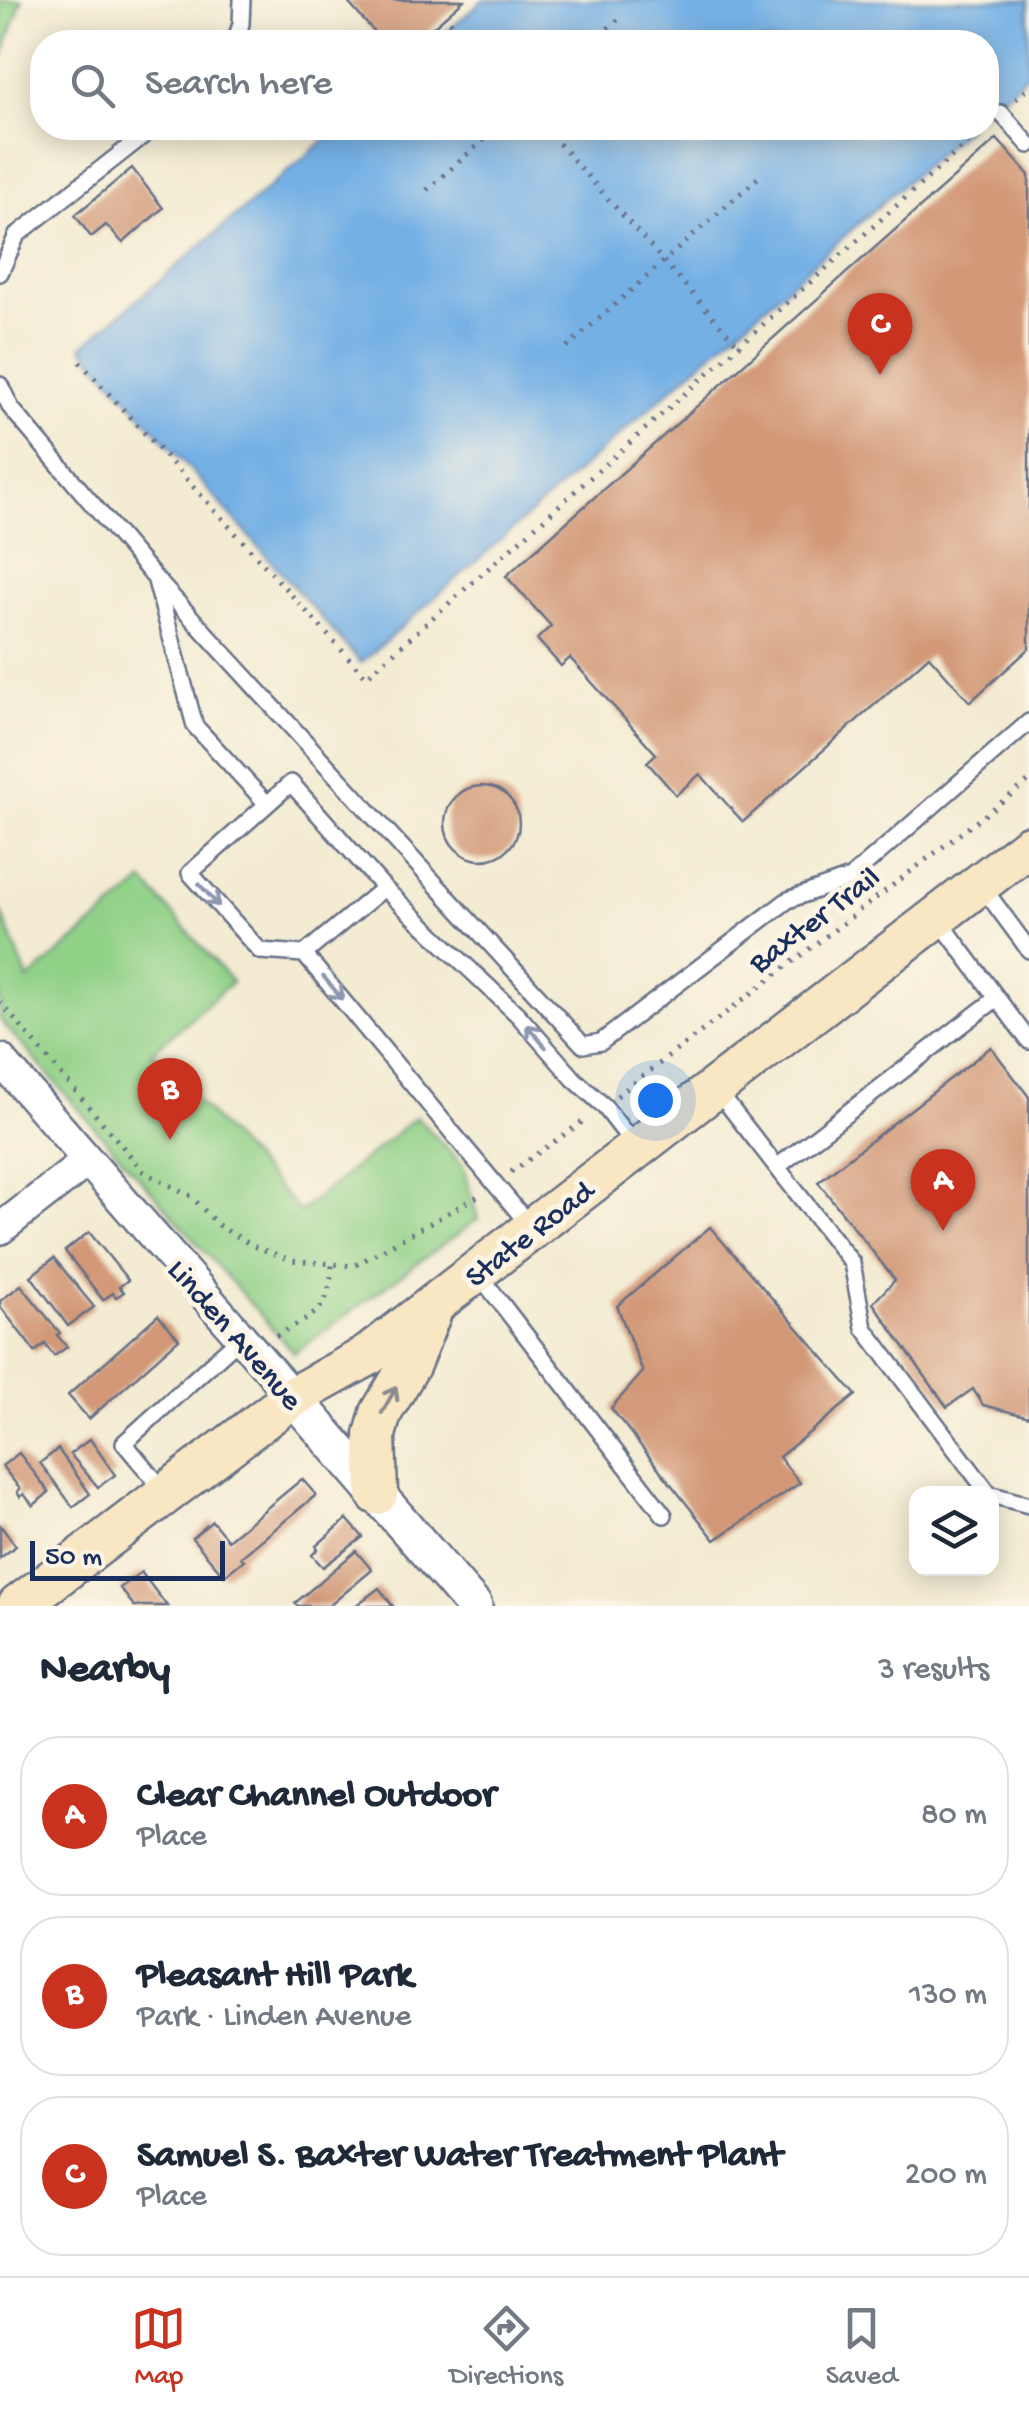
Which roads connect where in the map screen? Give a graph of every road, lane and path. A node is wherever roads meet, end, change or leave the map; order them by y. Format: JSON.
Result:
{"nodes":[{"id":1,"x":242,"y":0,"type":"edge"},
{"id":2,"x":620,"y":17,"type":"dead end"},
{"id":3,"x":450,"y":22,"type":"dead end"},
{"id":4,"x":239,"y":30,"type":"edge"},
{"id":5,"x":458,"y":30,"type":"edge"},
{"id":6,"x":605,"y":30,"type":"edge"},
{"id":7,"x":1000,"y":113,"type":"dead end"},
{"id":8,"x":138,"y":140,"type":"edge"},
{"id":9,"x":483,"y":140,"type":"edge"},
{"id":10,"x":556,"y":140,"type":"edge"},
{"id":11,"x":971,"y":140,"type":"edge"},
{"id":12,"x":1029,"y":146,"type":"edge"},
{"id":13,"x":760,"y":176,"type":"dead end"},
{"id":14,"x":426,"y":190,"type":"dead end"},
{"id":15,"x":664,"y":261,"type":"junction"},
{"id":16,"x":0,"y":273,"type":"edge"},
{"id":17,"x":739,"y":346,"type":"junction"},
{"id":18,"x":567,"y":347,"type":"dead end"},
{"id":19,"x":80,"y":362,"type":"dead end"},
{"id":20,"x":0,"y":386,"type":"edge"},
{"id":21,"x":155,"y":578,"type":"junction"},
{"id":22,"x":1029,"y":722,"type":"edge"},
{"id":23,"x":1029,"y":781,"type":"edge"},
{"id":24,"x":267,"y":804,"type":"junction"},
{"id":25,"x":1029,"y":846,"type":"edge"},
{"id":26,"x":980,"y":884,"type":"junction"},
{"id":27,"x":384,"y":888,"type":"junction"},
{"id":28,"x":937,"y":917,"type":"junction"},
{"id":29,"x":1029,"y":950,"type":"edge"},
{"id":30,"x":304,"y":954,"type":"junction"},
{"id":31,"x":997,"y":998,"type":"junction"},
{"id":32,"x":0,"y":1002,"type":"edge"},
{"id":33,"x":1029,"y":1041,"type":"edge"},
{"id":34,"x":0,"y":1059,"type":"edge"},
{"id":35,"x":715,"y":1088,"type":"junction"},
{"id":36,"x":624,"y":1091,"type":"dead end"},
{"id":37,"x":578,"y":1126,"type":"dead end"},
{"id":38,"x":637,"y":1148,"type":"junction"},
{"id":39,"x":86,"y":1162,"type":"junction"},
{"id":40,"x":518,"y":1167,"type":"dead end"},
{"id":41,"x":777,"y":1167,"type":"junction"},
{"id":42,"x":470,"y":1201,"type":"dead end"},
{"id":43,"x":0,"y":1228,"type":"edge"},
{"id":44,"x":532,"y":1229,"type":"junction"},
{"id":45,"x":332,"y":1265,"type":"junction"},
{"id":46,"x":477,"y":1272,"type":"junction"},
{"id":47,"x":434,"y":1305,"type":"junction"},
{"id":48,"x":276,"y":1336,"type":"dead end"},
{"id":49,"x":240,"y":1337,"type":"junction"},
{"id":50,"x":293,"y":1397,"type":"junction"},
{"id":51,"x":984,"y":1486,"type":"edge"},
{"id":52,"x":166,"y":1493,"type":"junction"},
{"id":53,"x":377,"y":1494,"type":"junction"},
{"id":54,"x":999,"y":1497,"type":"edge"},
{"id":55,"x":1029,"y":1505,"type":"edge"},
{"id":56,"x":664,"y":1515,"type":"dead end"},
{"id":57,"x":18,"y":1606,"type":"edge"},
{"id":58,"x":474,"y":1606,"type":"edge"}],
"edges":[{"from":1,"to":4,"type":"lane"},
{"from":2,"to":6,"type":"path"},
{"from":3,"to":5,"type":"path"},
{"from":7,"to":12,"type":"lane"},
{"from":8,"to":16,"type":"lane"},
{"from":9,"to":14,"type":"path"},
{"from":10,"to":15,"type":"path"},
{"from":11,"to":17,"type":"path"},
{"from":13,"to":15,"type":"path"},
{"from":15,"to":17,"type":"path"},
{"from":15,"to":18,"type":"path"},
{"from":17,"to":19,"type":"path"},
{"from":20,"to":21,"type":"lane"},
{"from":21,"to":22,"type":"lane"},
{"from":21,"to":24,"type":"lane"},
{"from":23,"to":36,"type":"path","name":"Baxter Trail"},
{"from":24,"to":27,"type":"lane"},
{"from":24,"to":30,"type":"lane","one_way":true},
{"from":25,"to":26,"type":"main road","name":"State Road"},
{"from":26,"to":28,"type":"main road","name":"State Road"},
{"from":26,"to":29,"type":"lane"},
{"from":27,"to":30,"type":"lane"},
{"from":38,"to":27,"type":"lane","one_way":true},
{"from":28,"to":31,"type":"lane"},
{"from":28,"to":35,"type":"main road","name":"State Road"},
{"from":30,"to":44,"type":"lane","one_way":true},
{"from":31,"to":33,"type":"lane"},
{"from":31,"to":41,"type":"lane"},
{"from":32,"to":45,"type":"path"},
{"from":34,"to":39,"type":"street","name":"Linden Avenue"},
{"from":35,"to":38,"type":"main road","name":"State Road"},
{"from":35,"to":41,"type":"lane"},
{"from":37,"to":40,"type":"path"},
{"from":38,"to":44,"type":"main road","name":"State Road"},
{"from":39,"to":43,"type":"street"},
{"from":39,"to":49,"type":"street","name":"Linden Avenue"},
{"from":41,"to":51,"type":"lane"},
{"from":42,"to":45,"type":"path"},
{"from":44,"to":46,"type":"main road","name":"State Road"},
{"from":45,"to":48,"type":"path"},
{"from":46,"to":47,"type":"main road","name":"State Road"},
{"from":46,"to":56,"type":"lane"},
{"from":47,"to":50,"type":"main road","name":"State Road"},
{"from":53,"to":47,"type":"main road","one_way":true},
{"from":49,"to":50,"type":"street","name":"Linden Avenue"},
{"from":49,"to":52,"type":"lane"},
{"from":50,"to":52,"type":"main road","name":"State Road"},
{"from":50,"to":53,"type":"street","name":"Linden Avenue"},
{"from":52,"to":57,"type":"main road","name":"State Road"},
{"from":53,"to":58,"type":"street","name":"Linden Avenue"},
{"from":54,"to":55,"type":"lane"}]}
